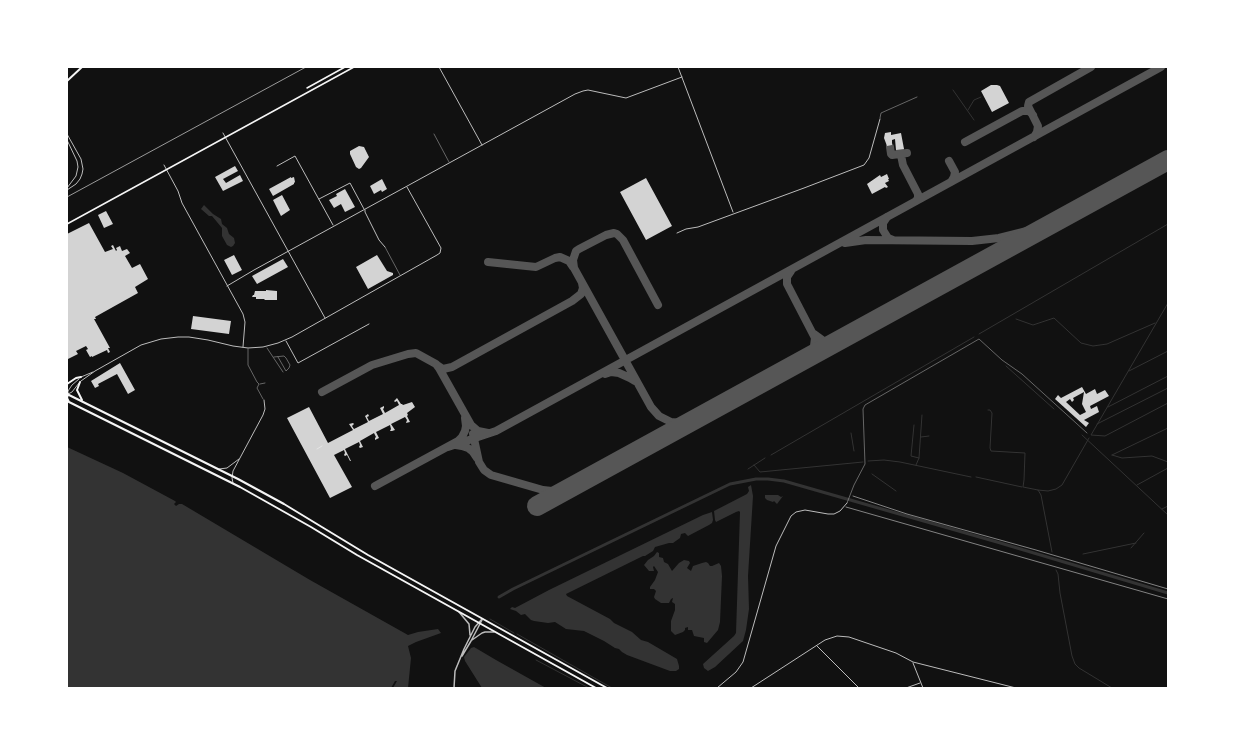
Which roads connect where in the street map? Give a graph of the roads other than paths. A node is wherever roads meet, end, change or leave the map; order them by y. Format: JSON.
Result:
{"nodes":[{"id":1,"x":82,"y":67,"type":"edge"},
{"id":2,"x":345,"y":67,"type":"edge"},
{"id":3,"x":354,"y":67,"type":"edge"},
{"id":4,"x":439,"y":67,"type":"edge"},
{"id":5,"x":678,"y":67,"type":"edge"},
{"id":6,"x":682,"y":77,"type":"junction"},
{"id":7,"x":67,"y":81,"type":"edge"},
{"id":8,"x":307,"y":88,"type":"dead end"},
{"id":9,"x":917,"y":97,"type":"dead end"},
{"id":10,"x":880,"y":119,"type":"joint"},
{"id":11,"x":223,"y":133,"type":"dead end"},
{"id":12,"x":67,"y":134,"type":"edge"},
{"id":13,"x":434,"y":134,"type":"dead end"},
{"id":14,"x":225,"y":137,"type":"junction"},
{"id":15,"x":67,"y":140,"type":"edge"},
{"id":16,"x":482,"y":145,"type":"junction"},
{"id":17,"x":450,"y":163,"type":"junction"},
{"id":18,"x":164,"y":165,"type":"dead end"},
{"id":19,"x":277,"y":166,"type":"dead end"},
{"id":20,"x":167,"y":169,"type":"junction"},
{"id":21,"x":407,"y":186,"type":"junction"},
{"id":22,"x":67,"y":188,"type":"edge"},
{"id":23,"x":67,"y":190,"type":"edge"},
{"id":24,"x":318,"y":200,"type":"junction"},
{"id":25,"x":365,"y":210,"type":"junction"},
{"id":26,"x":734,"y":213,"type":"junction"},
{"id":27,"x":67,"y":224,"type":"edge"},
{"id":28,"x":334,"y":226,"type":"junction"},
{"id":29,"x":677,"y":233,"type":"dead end"},
{"id":30,"x":385,"y":247,"type":"joint"},
{"id":31,"x":288,"y":252,"type":"junction"},
{"id":32,"x":400,"y":276,"type":"junction"},
{"id":33,"x":227,"y":286,"type":"junction"},
{"id":34,"x":325,"y":318,"type":"junction"},
{"id":35,"x":369,"y":324,"type":"dead end"},
{"id":36,"x":286,"y":340,"type":"junction"},
{"id":37,"x":267,"y":346,"type":"junction"},
{"id":38,"x":243,"y":348,"type":"junction"},
{"id":39,"x":248,"y":348,"type":"junction"},
{"id":40,"x":274,"y":357,"type":"junction"},
{"id":41,"x":278,"y":357,"type":"junction"},
{"id":42,"x":95,"y":371,"type":"junction"},
{"id":43,"x":283,"y":372,"type":"dead end"},
{"id":44,"x":81,"y":377,"type":"junction"},
{"id":45,"x":80,"y":382,"type":"junction"},
{"id":46,"x":265,"y":383,"type":"dead end"},
{"id":47,"x":67,"y":384,"type":"edge"},
{"id":48,"x":259,"y":384,"type":"junction"},
{"id":49,"x":67,"y":394,"type":"edge"},
{"id":50,"x":264,"y":400,"type":"joint"},
{"id":51,"x":68,"y":401,"type":"edge"},
{"id":52,"x":83,"y":401,"type":"junction"},
{"id":53,"x":1087,"y":433,"type":"dead end"},
{"id":54,"x":240,"y":457,"type":"junction"},
{"id":55,"x":218,"y":469,"type":"junction"},
{"id":56,"x":232,"y":476,"type":"junction"},
{"id":57,"x":233,"y":483,"type":"junction"},
{"id":58,"x":847,"y":503,"type":"joint"},
{"id":59,"x":458,"y":611,"type":"junction"},
{"id":60,"x":482,"y":619,"type":"junction"},
{"id":61,"x":479,"y":623,"type":"junction"},
{"id":62,"x":495,"y":632,"type":"junction"},
{"id":63,"x":470,"y":636,"type":"junction"},
{"id":64,"x":471,"y":641,"type":"junction"},
{"id":65,"x":817,"y":645,"type":"junction"},
{"id":66,"x":460,"y":660,"type":"junction"},
{"id":67,"x":912,"y":662,"type":"junction"},
{"id":68,"x":921,"y":683,"type":"junction"},
{"id":69,"x":454,"y":688,"type":"edge"},
{"id":70,"x":596,"y":688,"type":"edge"},
{"id":71,"x":607,"y":688,"type":"edge"},
{"id":72,"x":717,"y":688,"type":"edge"},
{"id":73,"x":751,"y":688,"type":"edge"},
{"id":74,"x":859,"y":688,"type":"edge"},
{"id":75,"x":906,"y":688,"type":"edge"},
{"id":76,"x":923,"y":688,"type":"edge"},
{"id":77,"x":1016,"y":688,"type":"edge"}],
"edges":[{"from":1,"to":7,"type":"highway"},
{"from":2,"to":8,"type":"main road"},
{"from":3,"to":14,"type":"main road"},
{"from":4,"to":16,"type":"street"},
{"from":5,"to":6,"type":"street"},
{"from":6,"to":16,"type":"street"},
{"from":6,"to":26,"type":"street"},
{"from":9,"to":10,"type":"lane"},
{"from":10,"to":26,"type":"street"},
{"from":11,"to":14,"type":"street"},
{"from":12,"to":23,"type":"street"},
{"from":13,"to":17,"type":"lane"},
{"from":14,"to":20,"type":"main road"},
{"from":14,"to":31,"type":"street"},
{"from":15,"to":22,"type":"street"},
{"from":16,"to":17,"type":"street"},
{"from":17,"to":21,"type":"street"},
{"from":18,"to":20,"type":"street"},
{"from":19,"to":24,"type":"street"},
{"from":20,"to":27,"type":"main road"},
{"from":20,"to":33,"type":"street"},
{"from":21,"to":25,"type":"street"},
{"from":21,"to":32,"type":"street"},
{"from":24,"to":25,"type":"street"},
{"from":24,"to":28,"type":"street"},
{"from":25,"to":28,"type":"street"},
{"from":25,"to":30,"type":"street"},
{"from":26,"to":29,"type":"street"},
{"from":28,"to":31,"type":"street"},
{"from":30,"to":32,"type":"lane"},
{"from":31,"to":33,"type":"street"},
{"from":31,"to":34,"type":"street"},
{"from":32,"to":34,"type":"street"},
{"from":33,"to":38,"type":"street"},
{"from":34,"to":36,"type":"street"},
{"from":35,"to":36,"type":"street"},
{"from":36,"to":37,"type":"street"},
{"from":37,"to":39,"type":"street"},
{"from":37,"to":40,"type":"lane"},
{"from":38,"to":39,"type":"street"},
{"from":38,"to":42,"type":"street"},
{"from":39,"to":48,"type":"lane"},
{"from":40,"to":41,"type":"lane"},
{"from":40,"to":43,"type":"lane"},
{"from":41,"to":41,"type":"lane"},
{"from":42,"to":44,"type":"street"},
{"from":42,"to":45,"type":"street"},
{"from":44,"to":47,"type":"highway"},
{"from":44,"to":49,"type":"street"},
{"from":45,"to":49,"type":"street"},
{"from":45,"to":52,"type":"highway"},
{"from":46,"to":48,"type":"lane"},
{"from":48,"to":50,"type":"lane"},
{"from":49,"to":51,"type":"highway"},
{"from":49,"to":52,"type":"highway"},
{"from":50,"to":54,"type":"street"},
{"from":51,"to":57,"type":"highway"},
{"from":52,"to":55,"type":"highway"},
{"from":53,"to":58,"type":"lane"},
{"from":54,"to":55,"type":"street"},
{"from":54,"to":56,"type":"street"},
{"from":55,"to":56,"type":"highway"},
{"from":56,"to":57,"type":"street"},
{"from":56,"to":60,"type":"highway"},
{"from":57,"to":59,"type":"highway"},
{"from":58,"to":72,"type":"street"},
{"from":59,"to":61,"type":"highway"},
{"from":59,"to":63,"type":"street"},
{"from":60,"to":61,"type":"street"},
{"from":60,"to":71,"type":"highway"},
{"from":61,"to":62,"type":"highway"},
{"from":61,"to":63,"type":"street"},
{"from":61,"to":64,"type":"street"},
{"from":62,"to":64,"type":"street"},
{"from":62,"to":70,"type":"highway"},
{"from":63,"to":66,"type":"street"},
{"from":64,"to":66,"type":"street"},
{"from":65,"to":67,"type":"street"},
{"from":65,"to":73,"type":"street"},
{"from":65,"to":74,"type":"street"},
{"from":66,"to":69,"type":"street"},
{"from":67,"to":68,"type":"street"},
{"from":67,"to":77,"type":"street"},
{"from":68,"to":75,"type":"street"},
{"from":68,"to":76,"type":"street"}]}
